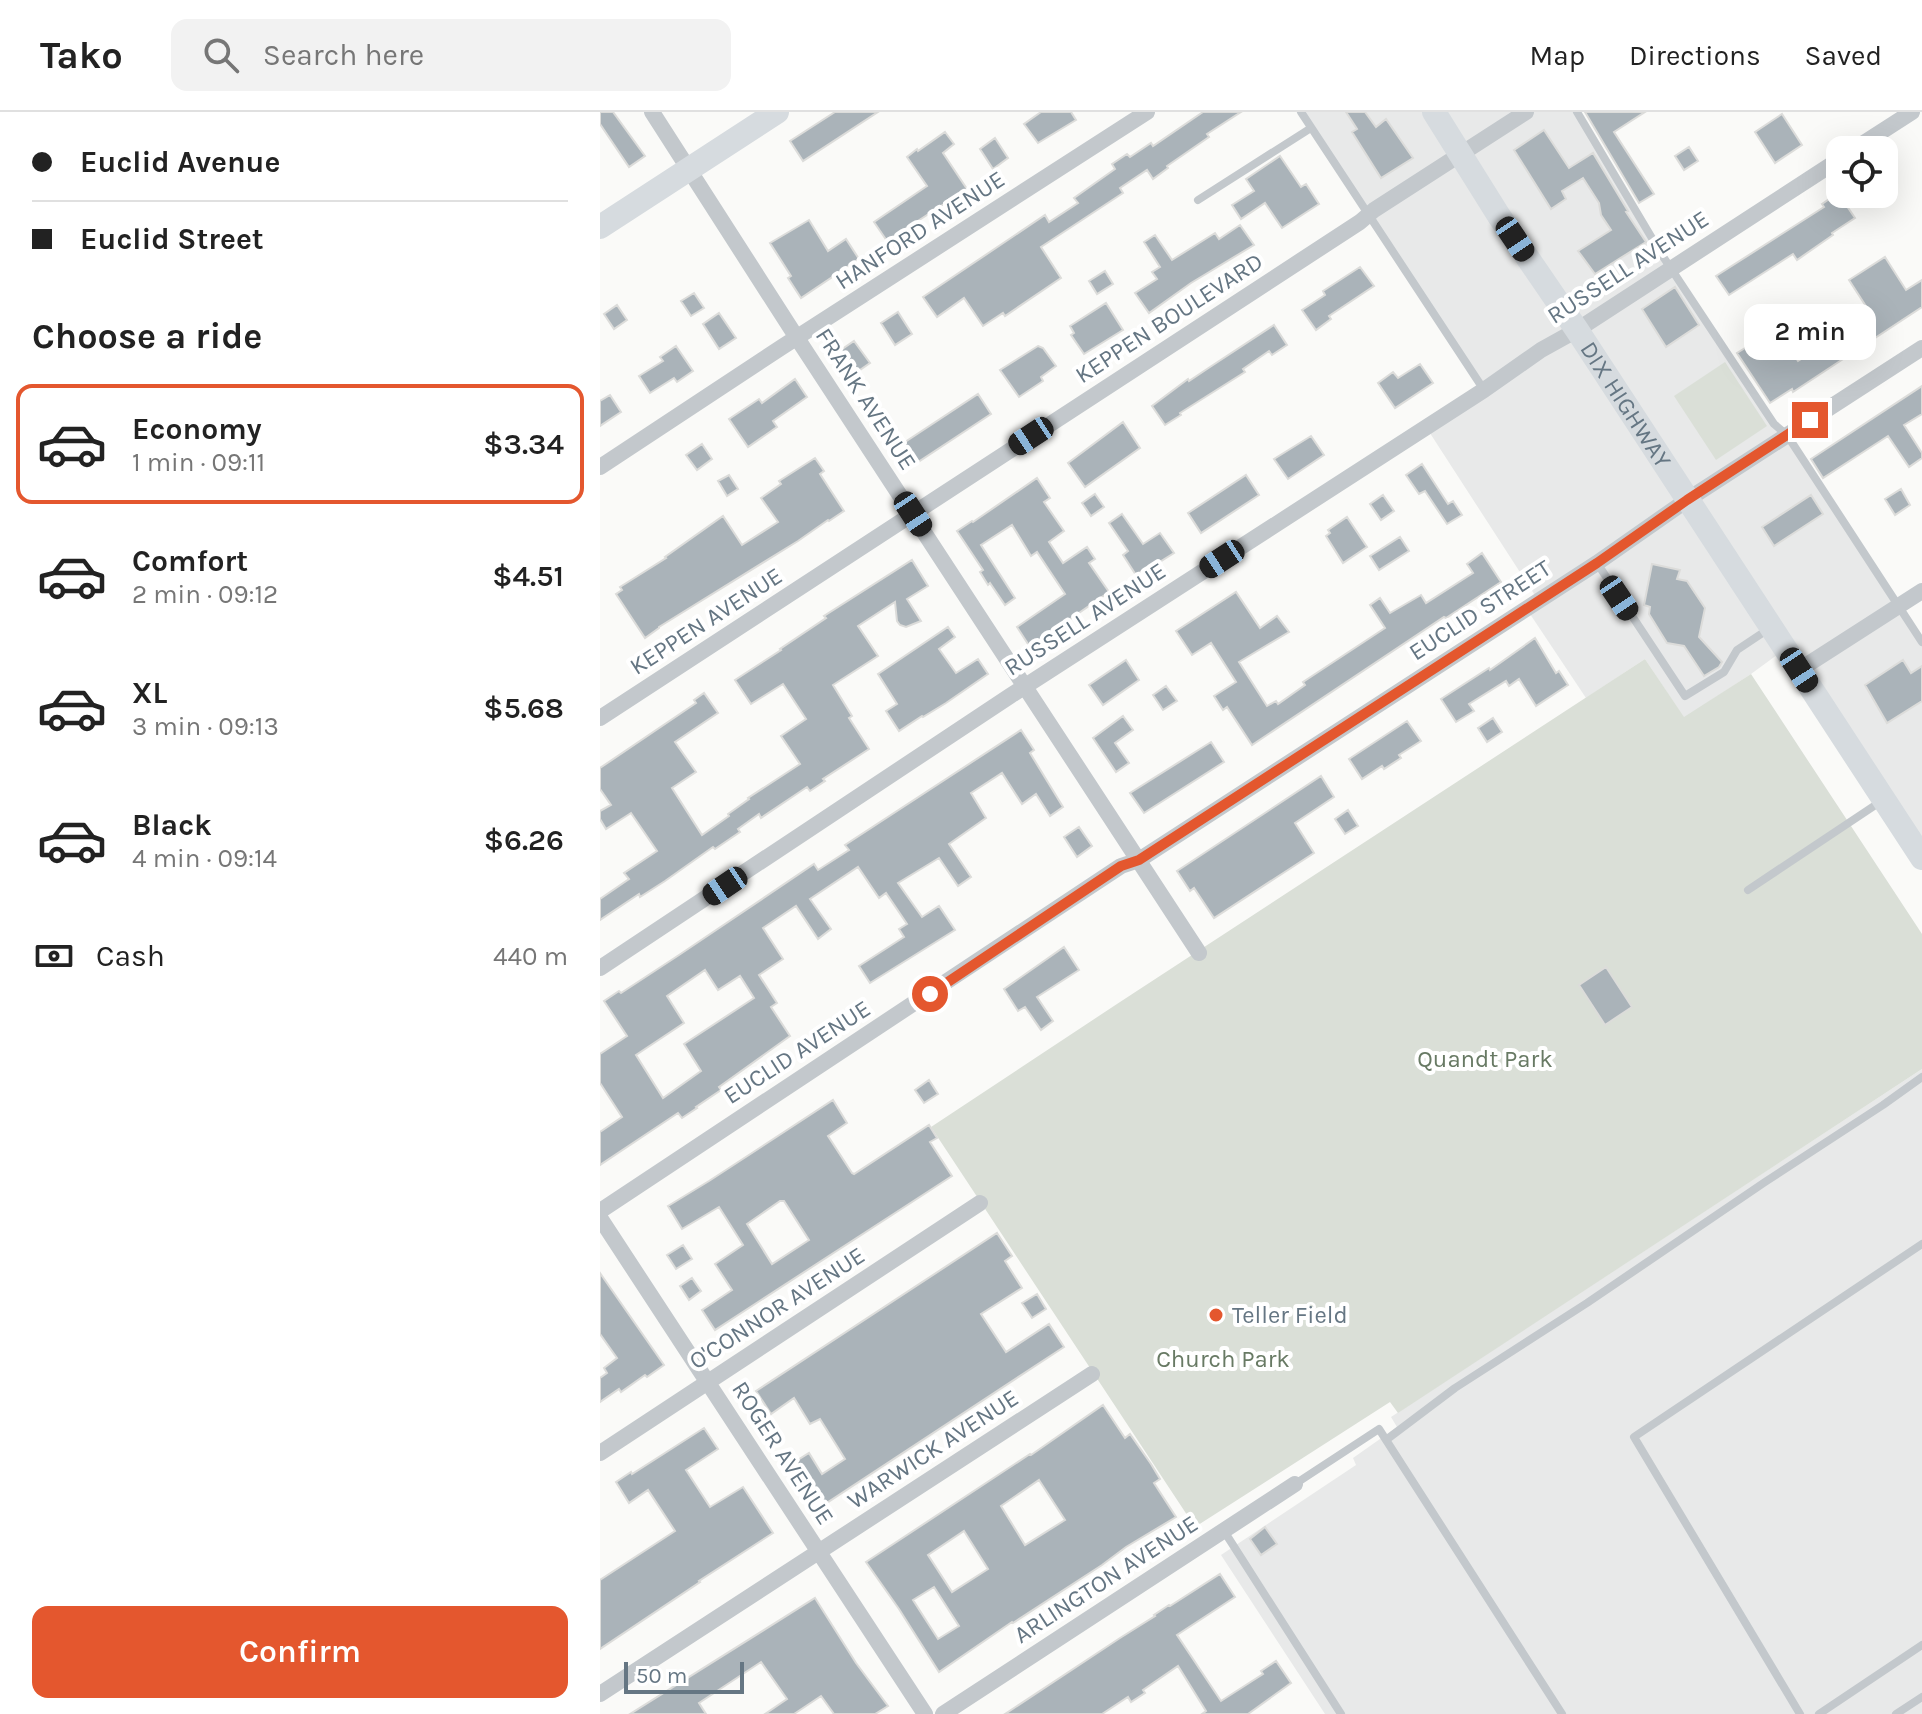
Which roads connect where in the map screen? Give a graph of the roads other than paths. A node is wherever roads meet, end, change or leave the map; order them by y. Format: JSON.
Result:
{"nodes":[{"id":1,"x":652,"y":112,"type":"edge"},
{"id":2,"x":777,"y":112,"type":"edge"},
{"id":3,"x":1147,"y":112,"type":"edge"},
{"id":4,"x":1301,"y":112,"type":"edge"},
{"id":5,"x":1434,"y":112,"type":"edge"},
{"id":6,"x":1526,"y":112,"type":"edge"},
{"id":7,"x":1577,"y":112,"type":"edge"},
{"id":8,"x":1912,"y":112,"type":"edge"},
{"id":9,"x":1311,"y":128,"type":"junction"},
{"id":10,"x":1875,"y":136,"type":"edge"},
{"id":11,"x":1461,"y":154,"type":"junction"},
{"id":12,"x":1826,"y":168,"type":"edge"},
{"id":13,"x":689,"y":169,"type":"junction"},
{"id":14,"x":1198,"y":200,"type":"dead end"},
{"id":15,"x":1368,"y":215,"type":"junction"},
{"id":16,"x":600,"y":227,"type":"edge"},
{"id":17,"x":1671,"y":268,"type":"junction"},
{"id":18,"x":1577,"y":330,"type":"junction"},
{"id":19,"x":797,"y":338,"type":"junction"},
{"id":20,"x":1922,"y":348,"type":"edge"},
{"id":21,"x":1484,"y":390,"type":"junction"},
{"id":22,"x":1787,"y":435,"type":"junction"},
{"id":23,"x":600,"y":467,"type":"edge"},
{"id":24,"x":1687,"y":500,"type":"junction"},
{"id":25,"x":913,"y":514,"type":"junction"},
{"id":26,"x":1597,"y":563,"type":"junction"},
{"id":27,"x":838,"y":564,"type":"joint"},
{"id":28,"x":1922,"y":591,"type":"edge"},
{"id":29,"x":1899,"y":606,"type":"junction"},
{"id":30,"x":1771,"y":628,"type":"junction"},
{"id":31,"x":1922,"y":642,"type":"edge"},
{"id":32,"x":1799,"y":670,"type":"junction"},
{"id":33,"x":1025,"y":687,"type":"junction"},
{"id":34,"x":600,"y":718,"type":"edge"},
{"id":35,"x":1884,"y":799,"type":"junction"},
{"id":36,"x":1918,"y":843,"type":"edge"},
{"id":37,"x":1139,"y":860,"type":"junction"},
{"id":38,"x":1748,"y":890,"type":"dead end"},
{"id":39,"x":1061,"y":907,"type":"joint"},
{"id":40,"x":1202,"y":957,"type":"dead end"},
{"id":41,"x":600,"y":968,"type":"edge"},
{"id":42,"x":1922,"y":1077,"type":"edge"},
{"id":43,"x":980,"y":1203,"type":"dead end"},
{"id":44,"x":600,"y":1211,"type":"edge"},
{"id":45,"x":600,"y":1218,"type":"edge"},
{"id":46,"x":1922,"y":1244,"type":"edge"},
{"id":47,"x":1092,"y":1374,"type":"dead end"},
{"id":48,"x":708,"y":1383,"type":"junction"},
{"id":49,"x":1386,"y":1440,"type":"junction"},
{"id":50,"x":600,"y":1453,"type":"edge"},
{"id":51,"x":1295,"y":1484,"type":"joint"},
{"id":52,"x":1224,"y":1531,"type":"junction"},
{"id":53,"x":819,"y":1552,"type":"junction"},
{"id":54,"x":1922,"y":1645,"type":"edge"},
{"id":55,"x":600,"y":1694,"type":"edge"},
{"id":56,"x":1922,"y":1697,"type":"edge"},
{"id":57,"x":925,"y":1714,"type":"edge"},
{"id":58,"x":943,"y":1714,"type":"edge"},
{"id":59,"x":1341,"y":1714,"type":"edge"},
{"id":60,"x":1562,"y":1714,"type":"edge"},
{"id":61,"x":1800,"y":1714,"type":"edge"},
{"id":62,"x":1819,"y":1714,"type":"edge"},
{"id":63,"x":1896,"y":1714,"type":"edge"}],
"edges":[{"from":1,"to":13,"type":"street","name":"FRANK AVENUE"},
{"from":2,"to":13,"type":"main road"},
{"from":3,"to":19,"type":"street","name":"HANFORD AVENUE"},
{"from":4,"to":9,"type":"lane"},
{"from":5,"to":11,"type":"main road","name":"DIX HIGHWAY"},
{"from":6,"to":11,"type":"street","name":"KEPPEN BOULEVARD"},
{"from":7,"to":17,"type":"lane"},
{"from":8,"to":10,"type":"street"},
{"from":9,"to":14,"type":"lane"},
{"from":9,"to":15,"type":"lane"},
{"from":11,"to":15,"type":"street","name":"KEPPEN BOULEVARD"},
{"from":11,"to":18,"type":"main road","name":"DIX HIGHWAY"},
{"from":12,"to":17,"type":"street","name":"RUSSELL AVENUE"},
{"from":13,"to":16,"type":"main road"},
{"from":13,"to":19,"type":"street","name":"FRANK AVENUE"},
{"from":15,"to":21,"type":"lane"},
{"from":15,"to":25,"type":"street","name":"KEPPEN BOULEVARD"},
{"from":17,"to":18,"type":"street","name":"RUSSELL AVENUE"},
{"from":17,"to":22,"type":"lane"},
{"from":18,"to":21,"type":"street","name":"RUSSELL AVENUE"},
{"from":18,"to":24,"type":"main road","name":"DIX HIGHWAY"},
{"from":19,"to":23,"type":"street","name":"HANFORD AVENUE"},
{"from":19,"to":25,"type":"street","name":"FRANK AVENUE"},
{"from":20,"to":22,"type":"street","name":"EUCLID STREET"},
{"from":21,"to":33,"type":"street","name":"RUSSELL AVENUE"},
{"from":22,"to":24,"type":"street","name":"EUCLID STREET"},
{"from":22,"to":29,"type":"lane"},
{"from":24,"to":26,"type":"street","name":"EUCLID STREET"},
{"from":24,"to":30,"type":"main road","name":"DIX HIGHWAY"},
{"from":25,"to":27,"type":"street","name":"KEPPEN BOULEVARD"},
{"from":25,"to":33,"type":"street","name":"FRANK AVENUE"},
{"from":26,"to":30,"type":"lane"},
{"from":26,"to":37,"type":"street","name":"EUCLID STREET"},
{"from":27,"to":34,"type":"street","name":"KEPPEN AVENUE"},
{"from":28,"to":29,"type":"street"},
{"from":29,"to":31,"type":"lane"},
{"from":29,"to":32,"type":"street"},
{"from":30,"to":32,"type":"main road","name":"DIX HIGHWAY"},
{"from":32,"to":35,"type":"main road","name":"DIX HIGHWAY"},
{"from":33,"to":37,"type":"street","name":"FRANK AVENUE"},
{"from":33,"to":41,"type":"street","name":"RUSSELL AVENUE"},
{"from":35,"to":36,"type":"main road","name":"DIX HIGHWAY"},
{"from":35,"to":38,"type":"lane"},
{"from":37,"to":39,"type":"street","name":"EUCLID STREET"},
{"from":37,"to":40,"type":"street","name":"FRANK AVENUE"},
{"from":39,"to":44,"type":"street","name":"EUCLID AVENUE"},
{"from":42,"to":49,"type":"lane"},
{"from":43,"to":48,"type":"street","name":"O'CONNOR AVENUE"},
{"from":45,"to":48,"type":"street","name":"ROGER AVENUE"},
{"from":46,"to":61,"type":"lane"},
{"from":47,"to":53,"type":"street","name":"WARWICK AVENUE"},
{"from":48,"to":50,"type":"street","name":"O'CONNOR AVENUE"},
{"from":48,"to":53,"type":"street","name":"ROGER AVENUE"},
{"from":49,"to":51,"type":"lane"},
{"from":49,"to":60,"type":"lane"},
{"from":51,"to":52,"type":"street","name":"ARLINGTON AVENUE"},
{"from":52,"to":58,"type":"street","name":"ARLINGTON AVENUE"},
{"from":52,"to":59,"type":"lane"},
{"from":53,"to":55,"type":"street","name":"WARWICK AVENUE"},
{"from":53,"to":57,"type":"street","name":"ROGER AVENUE"},
{"from":54,"to":62,"type":"lane"},
{"from":56,"to":63,"type":"lane"}]}
